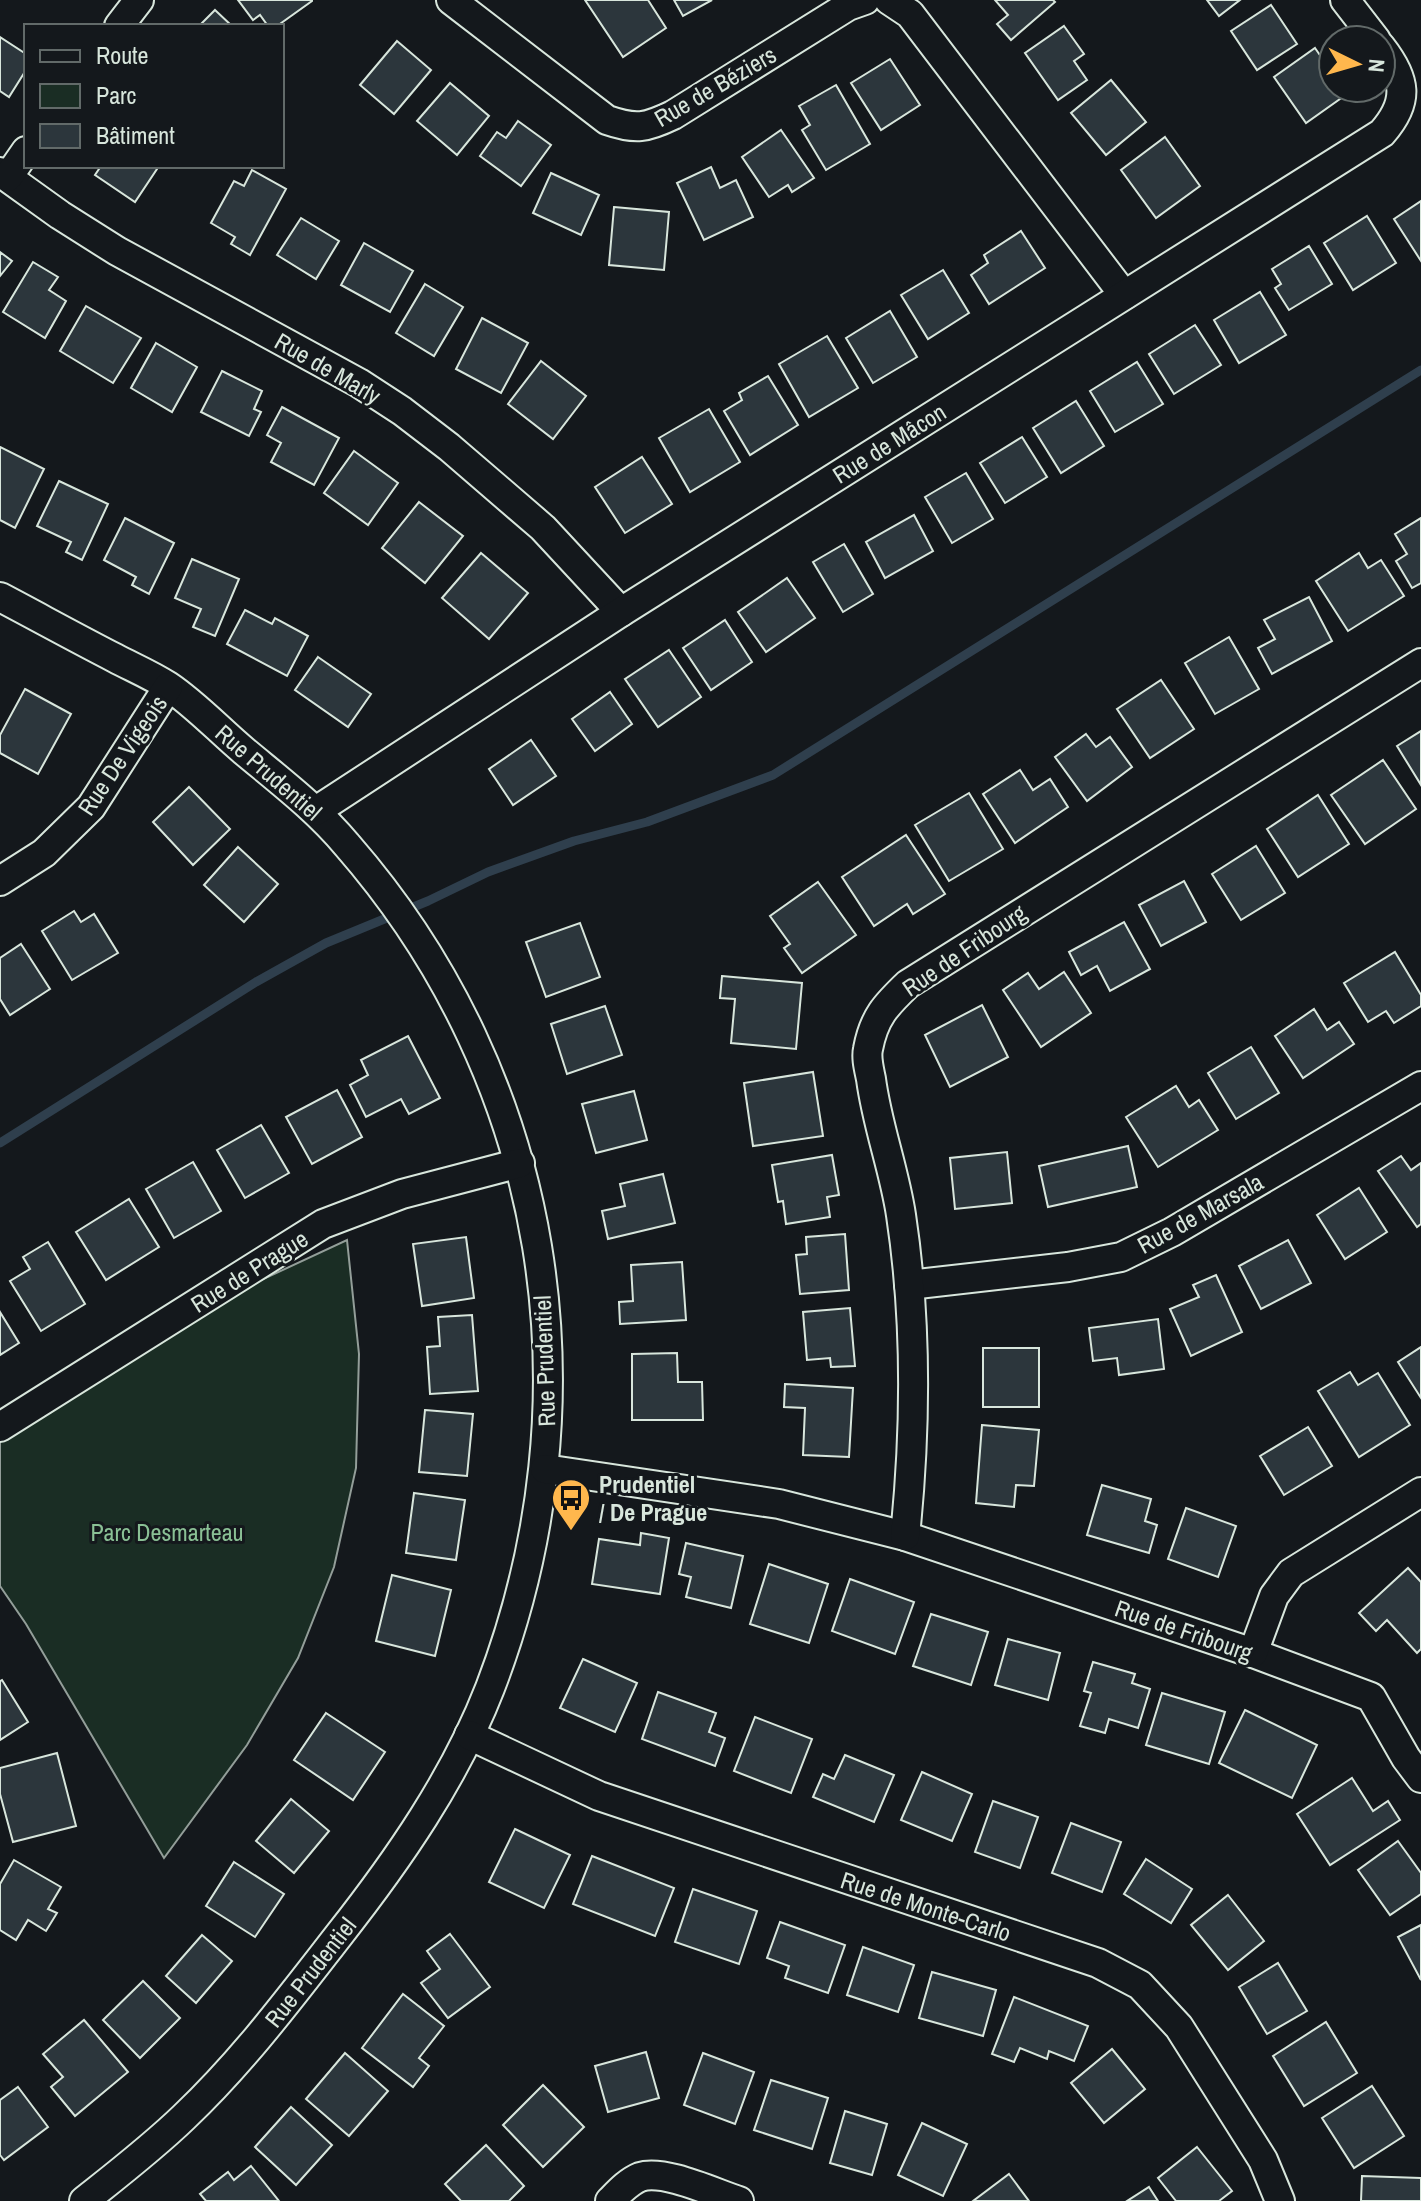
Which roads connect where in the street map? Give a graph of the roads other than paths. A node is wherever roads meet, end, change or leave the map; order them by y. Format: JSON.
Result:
{"nodes":[{"id":1,"x":139,"y":0,"type":"edge"},
{"id":2,"x":451,"y":0,"type":"edge"},
{"id":3,"x":865,"y":0,"type":"edge"},
{"id":4,"x":889,"y":0,"type":"edge"},
{"id":5,"x":1345,"y":0,"type":"edge"},
{"id":6,"x":121,"y":24,"type":"edge"},
{"id":7,"x":1364,"y":24,"type":"edge"},
{"id":8,"x":1397,"y":72,"type":"edge"},
{"id":9,"x":24,"y":153,"type":"edge"},
{"id":10,"x":4,"y":174,"type":"edge"},
{"id":11,"x":1124,"y":295,"type":"junction"},
{"id":12,"x":0,"y":597,"type":"edge"},
{"id":13,"x":621,"y":612,"type":"junction"},
{"id":14,"x":1421,"y":663,"type":"edge"},
{"id":15,"x":168,"y":687,"type":"junction"},
{"id":16,"x":316,"y":811,"type":"junction"},
{"id":17,"x":0,"y":881,"type":"edge"},
{"id":18,"x":1421,"y":1086,"type":"edge"},
{"id":19,"x":520,"y":1163,"type":"junction"},
{"id":20,"x":909,"y":1285,"type":"junction"},
{"id":21,"x":0,"y":1427,"type":"edge"},
{"id":22,"x":545,"y":1469,"type":"junction"},
{"id":23,"x":1421,"y":1492,"type":"edge"},
{"id":24,"x":905,"y":1536,"type":"junction"},
{"id":25,"x":1253,"y":1653,"type":"junction"},
{"id":26,"x":469,"y":1735,"type":"junction"},
{"id":27,"x":1421,"y":1778,"type":"edge"},
{"id":28,"x":84,"y":2201,"type":"edge"},
{"id":29,"x":610,"y":2201,"type":"edge"},
{"id":30,"x":739,"y":2201,"type":"edge"},
{"id":31,"x":1280,"y":2201,"type":"edge"}],
"edges":[{"from":1,"to":6,"type":"street"},
{"from":2,"to":3,"type":"street","name":"Rue de Béziers"},
{"from":4,"to":11,"type":"street"},
{"from":5,"to":7,"type":"street"},
{"from":8,"to":11,"type":"street","name":"Rue de Mâcon"},
{"from":9,"to":10,"type":"street"},
{"from":10,"to":13,"type":"street","name":"Rue de Marly"},
{"from":11,"to":13,"type":"street","name":"Rue de Mâcon"},
{"from":12,"to":15,"type":"street","name":"Rue Prudentiel"},
{"from":13,"to":16,"type":"street","name":"Rue de Mâcon"},
{"from":14,"to":20,"type":"street","name":"Rue de Fribourg"},
{"from":15,"to":16,"type":"street","name":"Rue Prudentiel"},
{"from":15,"to":17,"type":"street","name":"Rue De Vigeois"},
{"from":16,"to":19,"type":"street","name":"Rue Prudentiel"},
{"from":18,"to":20,"type":"street","name":"Rue de Marsala"},
{"from":19,"to":21,"type":"street","name":"Rue de Prague"},
{"from":19,"to":22,"type":"street","name":"Rue Prudentiel"},
{"from":20,"to":24,"type":"street","name":"Rue de Fribourg"},
{"from":22,"to":24,"type":"street","name":"Rue de Fribourg"},
{"from":22,"to":26,"type":"street","name":"Rue Prudentiel"},
{"from":23,"to":25,"type":"street"},
{"from":24,"to":25,"type":"street","name":"Rue de Fribourg"},
{"from":25,"to":27,"type":"street","name":"Rue de Fribourg"},
{"from":26,"to":28,"type":"street","name":"Rue Prudentiel"},
{"from":26,"to":31,"type":"street","name":"Rue de Monte-Carlo"},
{"from":29,"to":30,"type":"street"}]}
